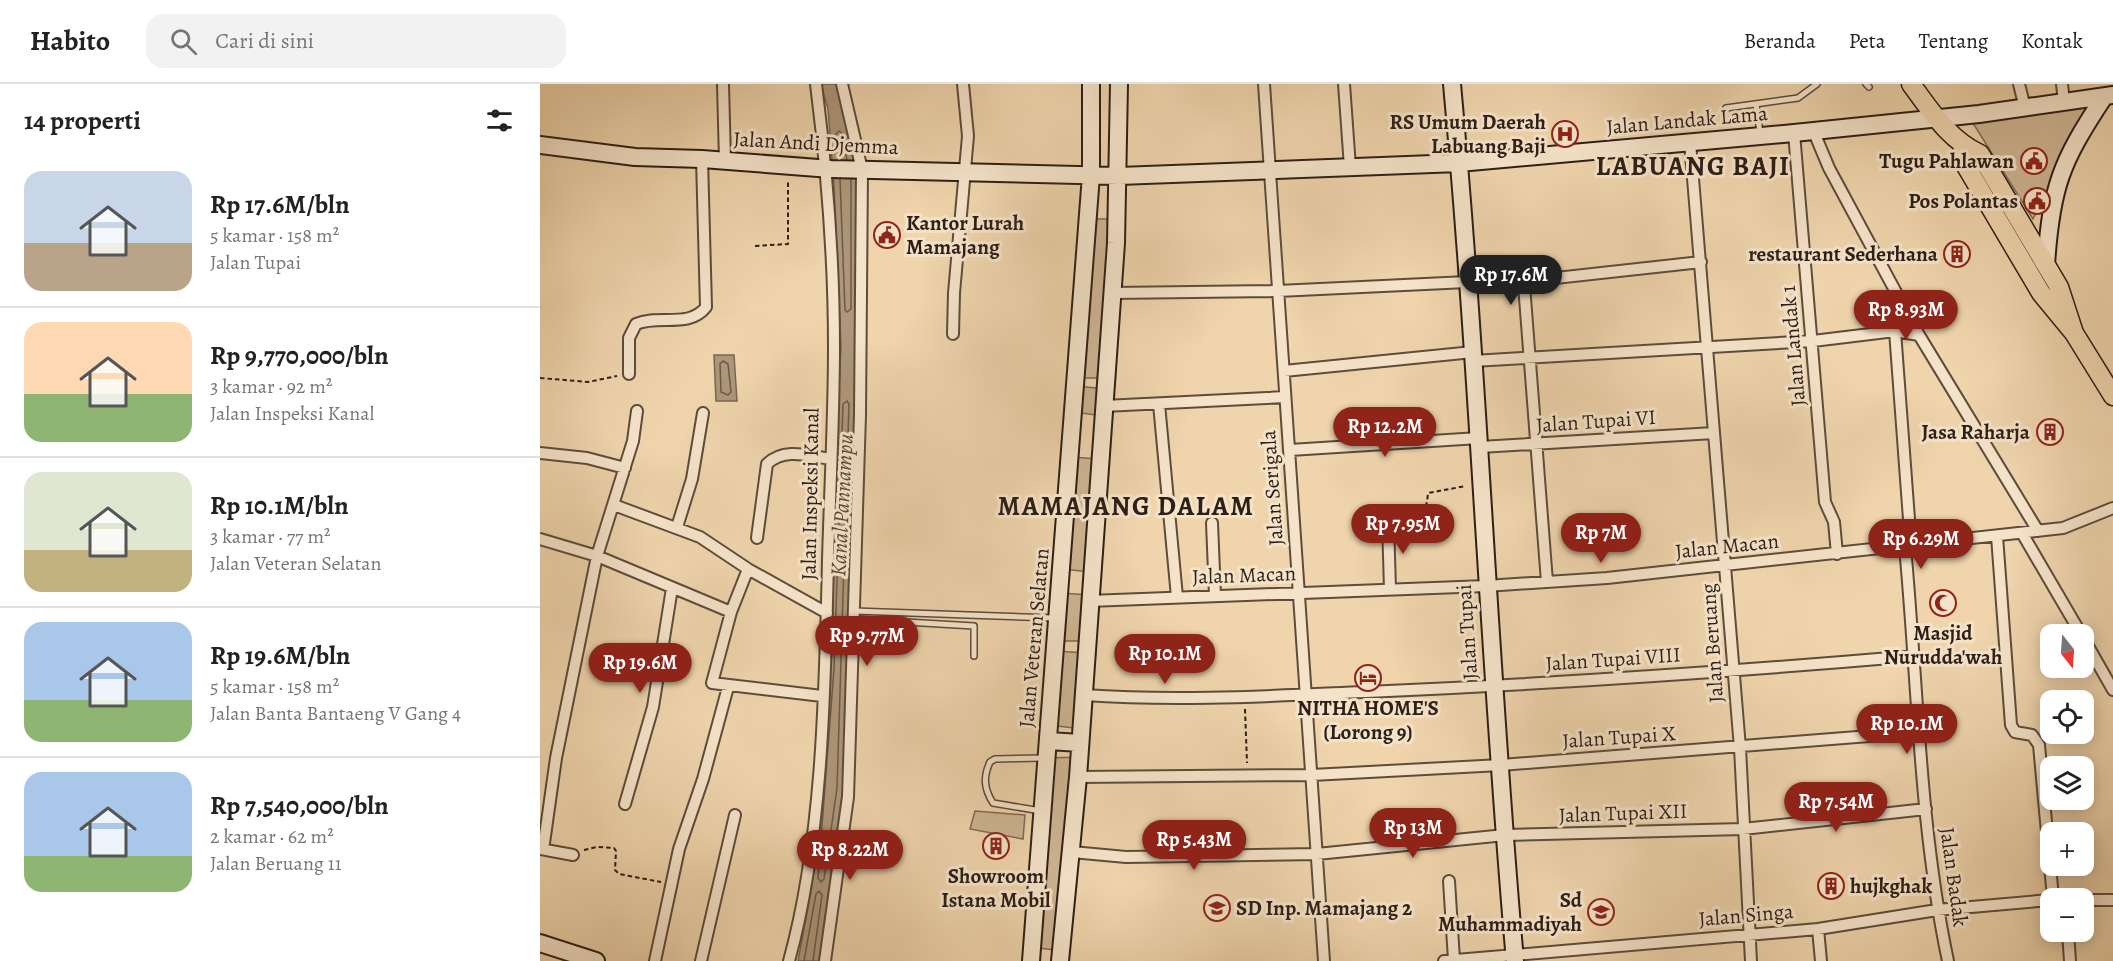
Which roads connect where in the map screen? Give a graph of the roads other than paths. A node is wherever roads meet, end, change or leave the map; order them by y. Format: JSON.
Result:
{"nodes":[{"id":1,"x":723,"y":84,"type":"edge"},
{"id":2,"x":816,"y":84,"type":"edge"},
{"id":3,"x":842,"y":84,"type":"edge"},
{"id":4,"x":963,"y":84,"type":"edge"},
{"id":5,"x":1091,"y":84,"type":"edge"},
{"id":6,"x":1119,"y":84,"type":"edge"},
{"id":7,"x":1264,"y":84,"type":"edge"},
{"id":8,"x":1344,"y":84,"type":"edge"},
{"id":9,"x":1452,"y":84,"type":"edge"},
{"id":10,"x":1816,"y":84,"type":"edge"},
{"id":11,"x":1911,"y":84,"type":"edge"},
{"id":12,"x":2019,"y":84,"type":"edge"},
{"id":13,"x":2062,"y":84,"type":"edge"},
{"id":14,"x":2111,"y":93,"type":"edge"},
{"id":15,"x":2064,"y":102,"type":"junction"},
{"id":16,"x":1756,"y":105,"type":"junction"},
{"id":17,"x":1726,"y":108,"type":"dead end"},
{"id":18,"x":2025,"y":108,"type":"junction"},
{"id":19,"x":1935,"y":117,"type":"junction"},
{"id":20,"x":1814,"y":130,"type":"junction"},
{"id":21,"x":1794,"y":133,"type":"junction"},
{"id":22,"x":1761,"y":136,"type":"junction"},
{"id":23,"x":1690,"y":142,"type":"junction"},
{"id":24,"x":540,"y":145,"type":"edge"},
{"id":25,"x":1963,"y":146,"type":"junction"},
{"id":26,"x":702,"y":159,"type":"junction"},
{"id":27,"x":725,"y":160,"type":"junction"},
{"id":28,"x":1459,"y":163,"type":"junction"},
{"id":29,"x":1350,"y":167,"type":"junction"},
{"id":30,"x":1268,"y":168,"type":"junction"},
{"id":31,"x":828,"y":169,"type":"junction"},
{"id":32,"x":859,"y":170,"type":"junction"},
{"id":33,"x":964,"y":171,"type":"junction"},
{"id":34,"x":1091,"y":175,"type":"junction"},
{"id":35,"x":1119,"y":176,"type":"junction"},
{"id":36,"x":1701,"y":262,"type":"junction"},
{"id":37,"x":2046,"y":265,"type":"junction"},
{"id":38,"x":1467,"y":282,"type":"junction"},
{"id":39,"x":1520,"y":282,"type":"junction"},
{"id":40,"x":1278,"y":291,"type":"junction"},
{"id":41,"x":1112,"y":293,"type":"junction"},
{"id":42,"x":1895,"y":330,"type":"junction"},
{"id":43,"x":2074,"y":333,"type":"junction"},
{"id":44,"x":953,"y":334,"type":"dead end"},
{"id":45,"x":1919,"y":335,"type":"junction"},
{"id":46,"x":1813,"y":341,"type":"junction"},
{"id":47,"x":1707,"y":346,"type":"junction"},
{"id":48,"x":1473,"y":356,"type":"junction"},
{"id":49,"x":1531,"y":357,"type":"junction"},
{"id":50,"x":1284,"y":371,"type":"junction"},
{"id":51,"x":629,"y":374,"type":"road end"},
{"id":52,"x":2113,"y":396,"type":"edge"},
{"id":53,"x":1286,"y":397,"type":"junction"},
{"id":54,"x":1159,"y":404,"type":"junction"},
{"id":55,"x":1104,"y":406,"type":"junction"},
{"id":56,"x":636,"y":411,"type":"dead end"},
{"id":57,"x":703,"y":413,"type":"dead end"},
{"id":58,"x":1714,"y":433,"type":"junction"},
{"id":59,"x":1480,"y":443,"type":"junction"},
{"id":60,"x":1538,"y":444,"type":"junction"},
{"id":61,"x":1072,"y":449,"type":"junction"},
{"id":62,"x":1290,"y":450,"type":"junction"},
{"id":63,"x":540,"y":453,"type":"edge"},
{"id":64,"x":1100,"y":453,"type":"junction"},
{"id":65,"x":831,"y":459,"type":"junction"},
{"id":66,"x":625,"y":468,"type":"junction"},
{"id":67,"x":614,"y":505,"type":"junction"},
{"id":68,"x":2113,"y":508,"type":"edge"},
{"id":69,"x":1388,"y":522,"type":"road end"},
{"id":70,"x":1212,"y":524,"type":"dead end"},
{"id":71,"x":677,"y":527,"type":"junction"},
{"id":72,"x":2038,"y":531,"type":"junction"},
{"id":73,"x":2022,"y":533,"type":"junction"},
{"id":74,"x":1997,"y":536,"type":"junction"},
{"id":75,"x":757,"y":538,"type":"dead end"},
{"id":76,"x":540,"y":539,"type":"edge"},
{"id":77,"x":1908,"y":546,"type":"junction"},
{"id":78,"x":1836,"y":554,"type":"junction"},
{"id":79,"x":597,"y":556,"type":"junction"},
{"id":80,"x":1726,"y":567,"type":"junction"},
{"id":81,"x":748,"y":569,"type":"junction"},
{"id":82,"x":1547,"y":582,"type":"junction"},
{"id":83,"x":1486,"y":586,"type":"junction"},
{"id":84,"x":672,"y":588,"type":"junction"},
{"id":85,"x":1390,"y":590,"type":"junction"},
{"id":86,"x":1298,"y":592,"type":"junction"},
{"id":87,"x":1215,"y":596,"type":"junction"},
{"id":88,"x":1177,"y":597,"type":"junction"},
{"id":89,"x":1089,"y":601,"type":"junction"},
{"id":90,"x":731,"y":612,"type":"junction"},
{"id":91,"x":827,"y":613,"type":"junction"},
{"id":92,"x":854,"y":615,"type":"junction"},
{"id":93,"x":1058,"y":618,"type":"junction"},
{"id":94,"x":2075,"y":624,"type":"edge"},
{"id":95,"x":974,"y":656,"type":"dead end"},
{"id":96,"x":1914,"y":656,"type":"junction"},
{"id":97,"x":2094,"y":657,"type":"edge"},
{"id":98,"x":1734,"y":671,"type":"junction"},
{"id":99,"x":1494,"y":686,"type":"junction"},
{"id":100,"x":728,"y":687,"type":"junction"},
{"id":101,"x":2113,"y":690,"type":"edge"},
{"id":102,"x":1305,"y":694,"type":"junction"},
{"id":103,"x":1084,"y":695,"type":"junction"},
{"id":104,"x":822,"y":696,"type":"junction"},
{"id":105,"x":1920,"y":732,"type":"junction"},
{"id":106,"x":1080,"y":743,"type":"junction"},
{"id":107,"x":1740,"y":748,"type":"junction"},
{"id":108,"x":1048,"y":750,"type":"junction"},
{"id":109,"x":1501,"y":765,"type":"junction"},
{"id":110,"x":1312,"y":775,"type":"junction"},
{"id":111,"x":1078,"y":777,"type":"junction"},
{"id":112,"x":625,"y":804,"type":"dead end"},
{"id":113,"x":1926,"y":809,"type":"junction"},
{"id":114,"x":1043,"y":812,"type":"junction"},
{"id":115,"x":735,"y":815,"type":"dead end"},
{"id":116,"x":1743,"y":829,"type":"junction"},
{"id":117,"x":1505,"y":835,"type":"junction"},
{"id":118,"x":543,"y":847,"type":"edge"},
{"id":119,"x":1071,"y":852,"type":"junction"},
{"id":120,"x":1317,"y":854,"type":"junction"},
{"id":121,"x":573,"y":855,"type":"road end"},
{"id":122,"x":1449,"y":881,"type":"dead end"},
{"id":123,"x":2051,"y":888,"type":"edge"},
{"id":124,"x":2040,"y":900,"type":"edge"},
{"id":125,"x":2094,"y":900,"type":"edge"},
{"id":126,"x":2113,"y":900,"type":"edge"},
{"id":127,"x":1937,"y":910,"type":"junction"},
{"id":128,"x":1818,"y":929,"type":"junction"},
{"id":129,"x":1749,"y":935,"type":"junction"},
{"id":130,"x":2069,"y":942,"type":"edge"},
{"id":131,"x":540,"y":943,"type":"edge"},
{"id":132,"x":1515,"y":957,"type":"edge"},
{"id":133,"x":1449,"y":960,"type":"edge"},
{"id":134,"x":596,"y":961,"type":"edge"},
{"id":135,"x":654,"y":961,"type":"edge"},
{"id":136,"x":701,"y":961,"type":"edge"},
{"id":137,"x":789,"y":961,"type":"edge"},
{"id":138,"x":825,"y":961,"type":"edge"},
{"id":139,"x":1031,"y":961,"type":"edge"},
{"id":140,"x":1060,"y":961,"type":"edge"},
{"id":141,"x":1065,"y":961,"type":"edge"},
{"id":142,"x":1324,"y":961,"type":"edge"},
{"id":143,"x":1751,"y":961,"type":"edge"},
{"id":144,"x":1821,"y":961,"type":"edge"},
{"id":145,"x":1948,"y":961,"type":"edge"},
{"id":146,"x":2070,"y":961,"type":"edge"}],
"edges":[{"from":1,"to":27,"type":"street"},
{"from":2,"to":31,"type":"street","name":"Jalan Inspeksi Kanal"},
{"from":3,"to":32,"type":"street"},
{"from":4,"to":33,"type":"street"},
{"from":5,"to":34,"type":"main road","name":"Jalan Veteran Selatan"},
{"from":6,"to":35,"type":"main road"},
{"from":7,"to":30,"type":"street","name":"Jalan Serigala"},
{"from":8,"to":29,"type":"street"},
{"from":9,"to":28,"type":"main road","name":"Jalan Tupai"},
{"from":10,"to":16,"type":"lane"},
{"from":11,"to":19,"type":"main road"},
{"from":12,"to":18,"type":"street"},
{"from":13,"to":15,"type":"street"},
{"from":14,"to":15,"type":"main road","name":"Jalan Landak Lama"},
{"from":14,"to":37,"type":"main road"},
{"from":15,"to":18,"type":"main road","name":"Jalan Landak Lama"},
{"from":16,"to":17,"type":"lane"},
{"from":16,"to":22,"type":"lane"},
{"from":18,"to":19,"type":"main road","name":"Jalan Landak Lama"},
{"from":19,"to":20,"type":"main road","name":"Jalan Landak Lama"},
{"from":19,"to":25,"type":"main road"},
{"from":20,"to":21,"type":"main road","name":"Jalan Landak Lama"},
{"from":20,"to":45,"type":"street"},
{"from":21,"to":22,"type":"main road","name":"Jalan Landak Lama"},
{"from":21,"to":46,"type":"street","name":"Jalan Landak 1"},
{"from":22,"to":23,"type":"main road","name":"Jalan Landak Lama"},
{"from":23,"to":28,"type":"main road","name":"Jalan Landak Lama"},
{"from":23,"to":36,"type":"street","name":"Jalan Beruang"},
{"from":24,"to":26,"type":"main road","name":"Jalan Andi Djemma"},
{"from":25,"to":37,"type":"main road"},
{"from":25,"to":43,"type":"main road"},
{"from":26,"to":27,"type":"main road","name":"Jalan Andi Djemma"},
{"from":26,"to":51,"type":"street"},
{"from":27,"to":31,"type":"main road","name":"Jalan Andi Djemma"},
{"from":28,"to":29,"type":"main road","name":"Jalan Landak Lama"},
{"from":28,"to":38,"type":"main road","name":"Jalan Tupai"},
{"from":29,"to":30,"type":"main road","name":"Jalan Landak Lama"},
{"from":30,"to":35,"type":"main road","name":"Jalan Landak Lama"},
{"from":30,"to":40,"type":"street","name":"Jalan Serigala"},
{"from":31,"to":32,"type":"main road","name":"Jalan Andi Djemma"},
{"from":31,"to":65,"type":"street","name":"Jalan Inspeksi Kanal"},
{"from":32,"to":33,"type":"main road","name":"Jalan Andi Djemma"},
{"from":32,"to":92,"type":"street"},
{"from":33,"to":34,"type":"main road","name":"Jalan Andi Djemma"},
{"from":33,"to":44,"type":"street"},
{"from":34,"to":35,"type":"main road"},
{"from":34,"to":61,"type":"main road","name":"Jalan Veteran Selatan"},
{"from":35,"to":41,"type":"main road"},
{"from":36,"to":39,"type":"street"},
{"from":36,"to":47,"type":"street","name":"Jalan Beruang"},
{"from":37,"to":43,"type":"main road"},
{"from":38,"to":39,"type":"street"},
{"from":38,"to":40,"type":"street"},
{"from":38,"to":48,"type":"main road","name":"Jalan Tupai"},
{"from":39,"to":49,"type":"street"},
{"from":40,"to":41,"type":"street"},
{"from":40,"to":50,"type":"street","name":"Jalan Serigala"},
{"from":41,"to":55,"type":"main road"},
{"from":42,"to":45,"type":"street"},
{"from":42,"to":46,"type":"street"},
{"from":42,"to":77,"type":"street","name":"Jalan Badak"},
{"from":43,"to":52,"type":"main road"},
{"from":45,"to":72,"type":"street"},
{"from":46,"to":47,"type":"street"},
{"from":46,"to":78,"type":"street","name":"Jalan Landak 1"},
{"from":47,"to":49,"type":"street"},
{"from":47,"to":58,"type":"street","name":"Jalan Beruang"},
{"from":48,"to":49,"type":"street"},
{"from":48,"to":50,"type":"street"},
{"from":48,"to":59,"type":"main road","name":"Jalan Tupai"},
{"from":49,"to":60,"type":"street"},
{"from":50,"to":53,"type":"street","name":"Jalan Serigala"},
{"from":53,"to":54,"type":"street"},
{"from":53,"to":62,"type":"street","name":"Jalan Serigala"},
{"from":54,"to":55,"type":"street"},
{"from":54,"to":88,"type":"street"},
{"from":55,"to":64,"type":"main road"},
{"from":56,"to":66,"type":"street"},
{"from":57,"to":71,"type":"street"},
{"from":58,"to":60,"type":"street","name":"Jalan Tupai VI"},
{"from":58,"to":80,"type":"street","name":"Jalan Beruang"},
{"from":59,"to":60,"type":"street","name":"Jalan Tupai VI"},
{"from":59,"to":62,"type":"street","name":"Jalan Tupai VI"},
{"from":59,"to":83,"type":"main road","name":"Jalan Tupai"},
{"from":60,"to":82,"type":"street"},
{"from":61,"to":64,"type":"main road"},
{"from":61,"to":93,"type":"main road","name":"Jalan Veteran Selatan"},
{"from":62,"to":86,"type":"street","name":"Jalan Serigala"},
{"from":63,"to":66,"type":"street"},
{"from":64,"to":89,"type":"main road"},
{"from":65,"to":75,"type":"street"},
{"from":65,"to":91,"type":"street","name":"Jalan Inspeksi Kanal"},
{"from":66,"to":67,"type":"street"},
{"from":67,"to":71,"type":"street"},
{"from":67,"to":79,"type":"street"},
{"from":68,"to":72,"type":"street","name":"Jalan Macan"},
{"from":69,"to":85,"type":"street"},
{"from":70,"to":87,"type":"street"},
{"from":71,"to":81,"type":"street"},
{"from":72,"to":73,"type":"street","name":"Jalan Macan"},
{"from":73,"to":74,"type":"street","name":"Jalan Macan"},
{"from":73,"to":94,"type":"street"},
{"from":74,"to":77,"type":"street","name":"Jalan Macan"},
{"from":74,"to":123,"type":"street"},
{"from":76,"to":79,"type":"street"},
{"from":77,"to":78,"type":"street","name":"Jalan Macan"},
{"from":77,"to":96,"type":"street","name":"Jalan Badak"},
{"from":78,"to":80,"type":"street","name":"Jalan Macan"},
{"from":79,"to":84,"type":"street"},
{"from":79,"to":118,"type":"street"},
{"from":80,"to":82,"type":"street","name":"Jalan Macan"},
{"from":80,"to":98,"type":"street","name":"Jalan Beruang"},
{"from":81,"to":90,"type":"street"},
{"from":81,"to":91,"type":"street"},
{"from":82,"to":83,"type":"street","name":"Jalan Macan"},
{"from":83,"to":85,"type":"street","name":"Jalan Macan"},
{"from":83,"to":99,"type":"main road","name":"Jalan Tupai"},
{"from":84,"to":90,"type":"street"},
{"from":84,"to":112,"type":"street"},
{"from":85,"to":86,"type":"street","name":"Jalan Macan"},
{"from":86,"to":87,"type":"street","name":"Jalan Macan"},
{"from":86,"to":102,"type":"street","name":"Jalan Serigala"},
{"from":87,"to":88,"type":"street","name":"Jalan Macan"},
{"from":88,"to":89,"type":"street","name":"Jalan Macan"},
{"from":89,"to":103,"type":"main road"},
{"from":90,"to":100,"type":"street"},
{"from":91,"to":104,"type":"street","name":"Jalan Inspeksi Kanal"},
{"from":92,"to":93,"type":"lane"},
{"from":92,"to":95,"type":"lane"},
{"from":92,"to":138,"type":"street"},
{"from":93,"to":108,"type":"main road","name":"Jalan Veteran Selatan"},
{"from":96,"to":98,"type":"street","name":"Jalan Tupai VIII"},
{"from":96,"to":105,"type":"street","name":"Jalan Badak"},
{"from":97,"to":101,"type":"street"},
{"from":98,"to":99,"type":"street","name":"Jalan Tupai VIII"},
{"from":98,"to":107,"type":"street","name":"Jalan Beruang"},
{"from":99,"to":102,"type":"street","name":"Jalan Tupai VIII"},
{"from":99,"to":109,"type":"main road","name":"Jalan Tupai"},
{"from":100,"to":104,"type":"street"},
{"from":100,"to":135,"type":"street"},
{"from":102,"to":103,"type":"street","name":"Jalan Tupai VIII"},
{"from":102,"to":110,"type":"street","name":"Jalan Serigala"},
{"from":103,"to":106,"type":"main road"},
{"from":104,"to":137,"type":"street","name":"Jalan Inspeksi Kanal"},
{"from":105,"to":107,"type":"street","name":"Jalan Tupai X"},
{"from":105,"to":113,"type":"street","name":"Jalan Badak"},
{"from":106,"to":108,"type":"main road"},
{"from":106,"to":111,"type":"main road"},
{"from":107,"to":109,"type":"street","name":"Jalan Tupai X"},
{"from":107,"to":116,"type":"street","name":"Jalan Beruang"},
{"from":108,"to":114,"type":"main road","name":"Jalan Veteran Selatan"},
{"from":108,"to":114,"type":"lane"},
{"from":109,"to":110,"type":"street","name":"Jalan Tupai X"},
{"from":109,"to":117,"type":"main road","name":"Jalan Tupai"},
{"from":110,"to":111,"type":"street","name":"Jalan Tupai X"},
{"from":110,"to":120,"type":"street","name":"Jalan Serigala"},
{"from":111,"to":119,"type":"main road"},
{"from":113,"to":116,"type":"street","name":"Jalan Tupai XII"},
{"from":113,"to":127,"type":"street","name":"Jalan Badak"},
{"from":114,"to":139,"type":"main road","name":"Jalan Veteran Selatan"},
{"from":115,"to":136,"type":"street"},
{"from":116,"to":117,"type":"street","name":"Jalan Tupai XII"},
{"from":116,"to":129,"type":"street","name":"Jalan Beruang"},
{"from":117,"to":120,"type":"street","name":"Jalan Tupai XII"},
{"from":117,"to":132,"type":"main road","name":"Jalan Tupai"},
{"from":118,"to":121,"type":"street"},
{"from":119,"to":120,"type":"street","name":"Jalan Tupai XII"},
{"from":119,"to":140,"type":"main road"},
{"from":120,"to":142,"type":"street","name":"Jalan Serigala"},
{"from":122,"to":133,"type":"street"},
{"from":124,"to":127,"type":"street","name":"Jalan Singa"},
{"from":125,"to":126,"type":"street"},
{"from":127,"to":128,"type":"street","name":"Jalan Singa"},
{"from":127,"to":145,"type":"street","name":"Jalan Badak"},
{"from":128,"to":129,"type":"street","name":"Jalan Singa"},
{"from":128,"to":144,"type":"street"},
{"from":129,"to":132,"type":"street","name":"Jalan Singa"},
{"from":129,"to":143,"type":"street","name":"Jalan Beruang"},
{"from":130,"to":146,"type":"street"},
{"from":131,"to":134,"type":"main road"},
{"from":132,"to":133,"type":"street","name":"Jalan Singa"},
{"from":140,"to":141,"type":"street"}]}
